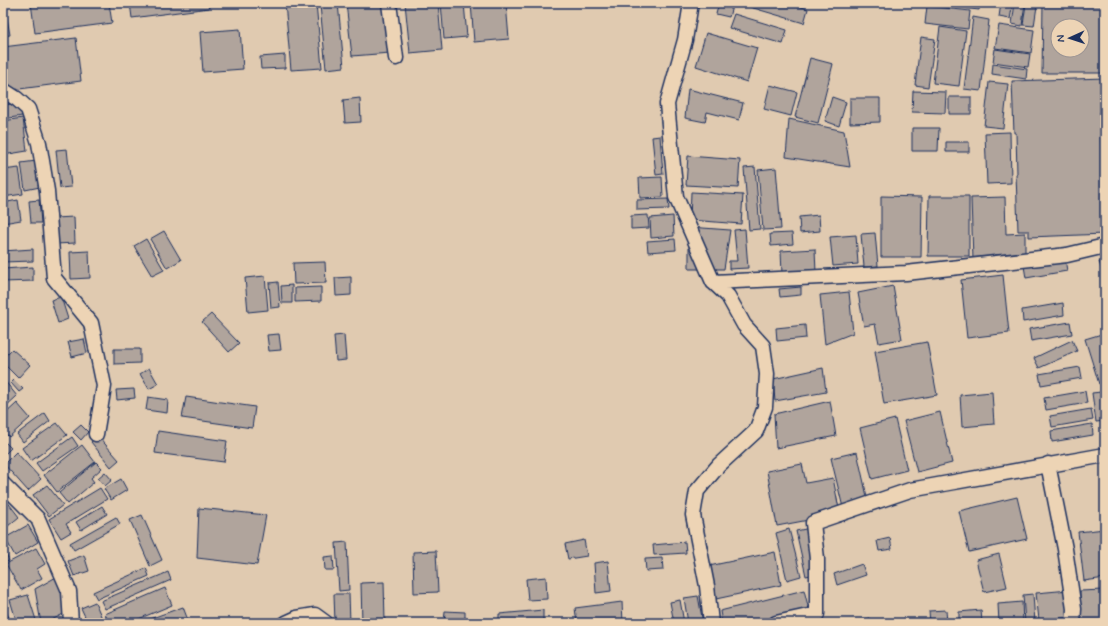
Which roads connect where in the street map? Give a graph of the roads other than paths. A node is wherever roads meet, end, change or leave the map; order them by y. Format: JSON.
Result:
{"nodes":[{"id":1,"x":389,"y":3,"type":"edge"},
{"id":2,"x":692,"y":3,"type":"edge"},
{"id":3,"x":396,"y":58,"type":"dead end"},
{"id":4,"x":3,"y":90,"type":"edge"},
{"id":5,"x":1105,"y":246,"type":"edge"},
{"id":6,"x":713,"y":282,"type":"junction"},
{"id":7,"x":96,"y":434,"type":"dead end"},
{"id":8,"x":1105,"y":455,"type":"edge"},
{"id":9,"x":1048,"y":464,"type":"junction"},
{"id":10,"x":3,"y":484,"type":"edge"},
{"id":11,"x":71,"y":623,"type":"edge"},
{"id":12,"x":286,"y":623,"type":"edge"},
{"id":13,"x":326,"y":623,"type":"edge"},
{"id":14,"x":711,"y":623,"type":"edge"},
{"id":15,"x":776,"y":623,"type":"edge"},
{"id":16,"x":1073,"y":623,"type":"edge"}],
"edges":[{"from":1,"to":3,"type":"street"},
{"from":2,"to":6,"type":"street"},
{"from":4,"to":7,"type":"street"},
{"from":5,"to":6,"type":"street"},
{"from":6,"to":14,"type":"street"},
{"from":8,"to":9,"type":"street"},
{"from":9,"to":15,"type":"street"},
{"from":9,"to":16,"type":"street"},
{"from":10,"to":11,"type":"street"},
{"from":12,"to":13,"type":"street"}]}
